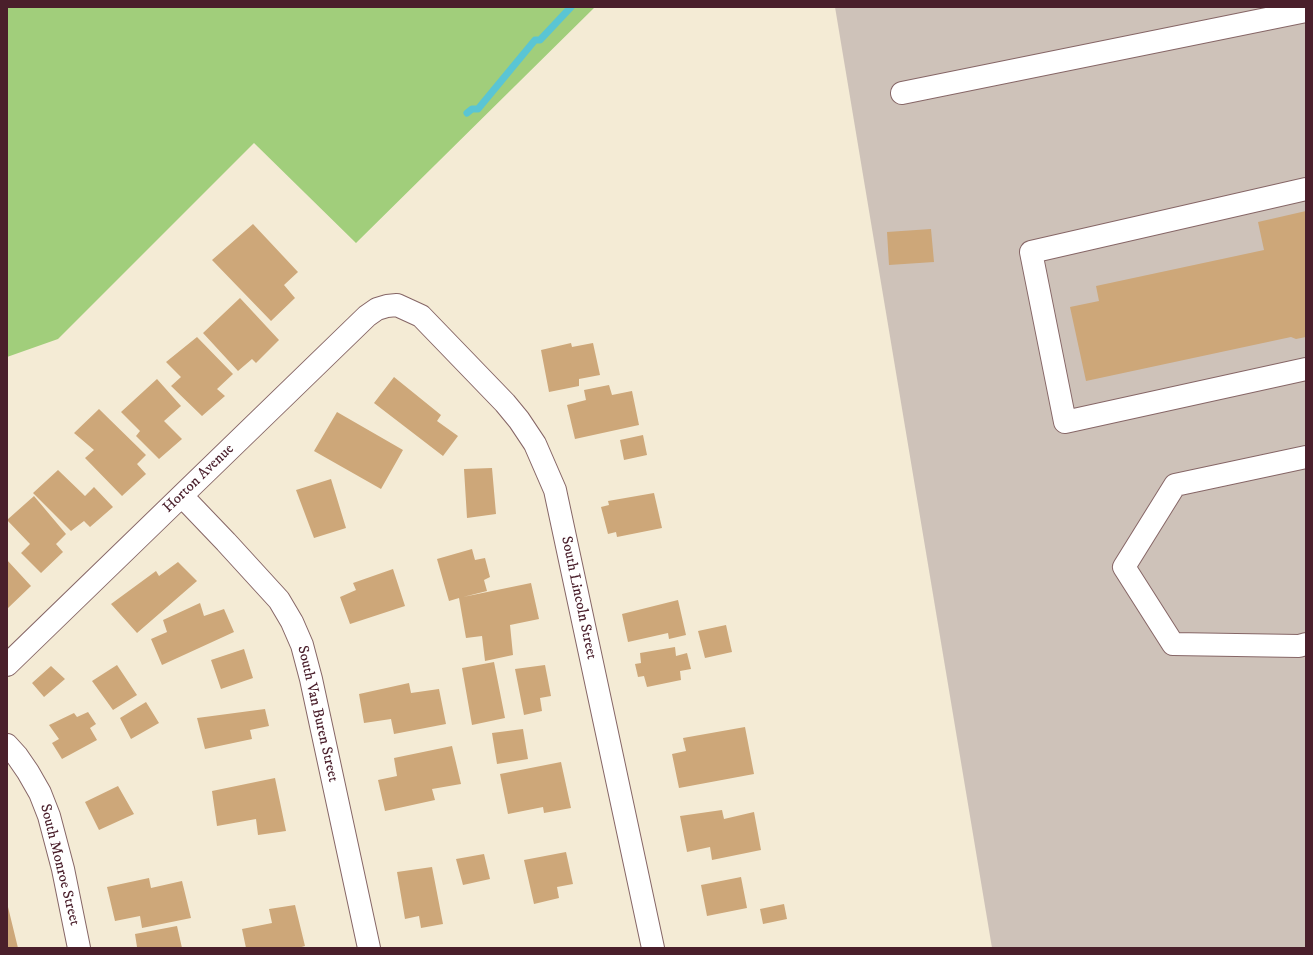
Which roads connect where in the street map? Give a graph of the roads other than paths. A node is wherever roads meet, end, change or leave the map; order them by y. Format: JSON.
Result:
{"nodes":[{"id":1,"x":1306,"y":11,"type":"edge"},
{"id":2,"x":902,"y":93,"type":"dead end"},
{"id":3,"x":1306,"y":189,"type":"edge"},
{"id":4,"x":397,"y":305,"type":"joint"},
{"id":5,"x":1306,"y":369,"type":"edge"},
{"id":6,"x":1306,"y":457,"type":"edge"},
{"id":7,"x":182,"y":496,"type":"junction"},
{"id":8,"x":1306,"y":644,"type":"edge"},
{"id":9,"x":7,"y":665,"type":"edge"},
{"id":10,"x":7,"y":746,"type":"edge"},
{"id":11,"x":80,"y":948,"type":"edge"},
{"id":12,"x":369,"y":948,"type":"edge"},
{"id":13,"x":653,"y":948,"type":"edge"}],
"edges":[{"from":1,"to":2,"type":"street"},
{"from":3,"to":5,"type":"street"},
{"from":4,"to":7,"type":"street","name":"Horton Avenue"},
{"from":4,"to":13,"type":"street","name":"South Lincoln Street"},
{"from":6,"to":8,"type":"street"},
{"from":7,"to":9,"type":"street","name":"Horton Avenue"},
{"from":7,"to":12,"type":"street","name":"South Van Buren Street"},
{"from":10,"to":11,"type":"street","name":"South Monroe Street"}]}
